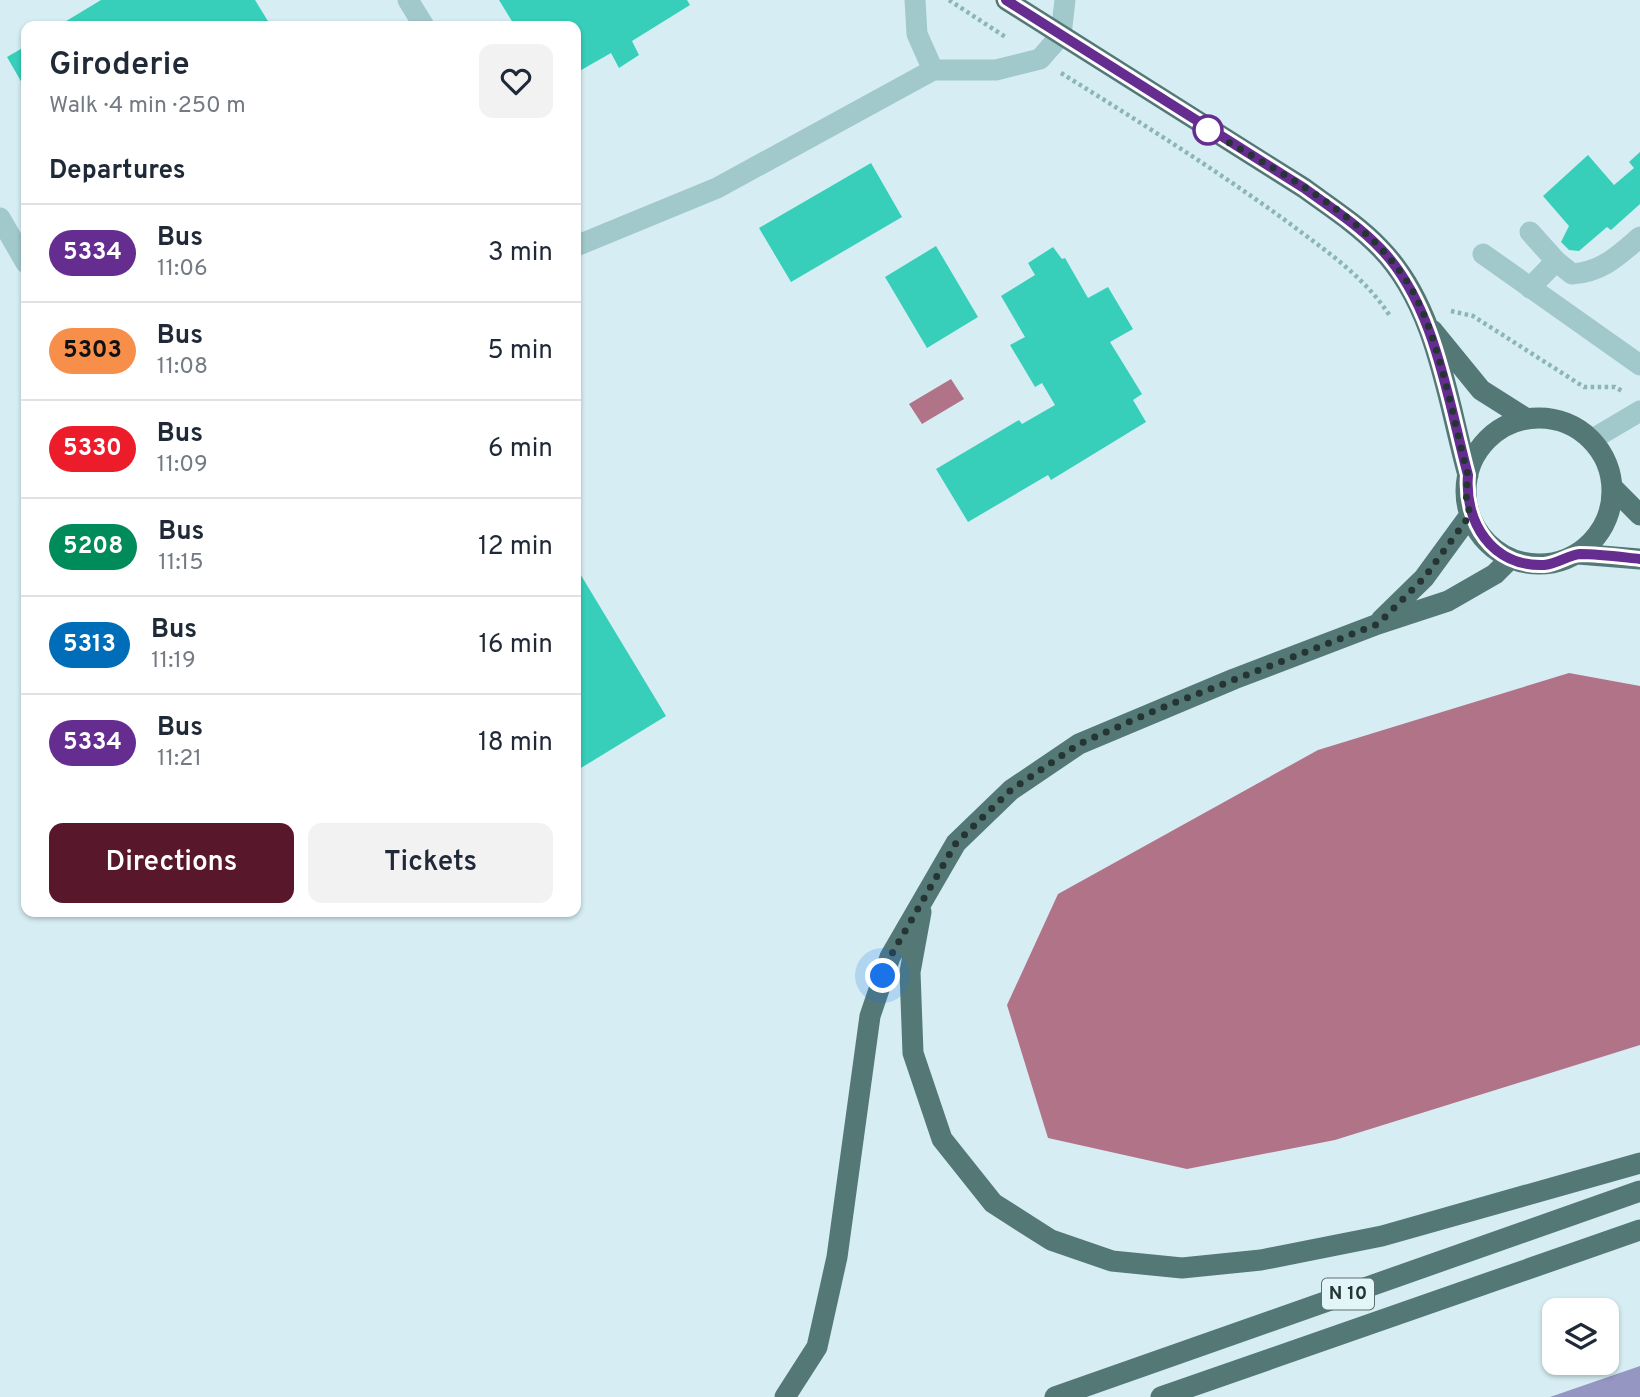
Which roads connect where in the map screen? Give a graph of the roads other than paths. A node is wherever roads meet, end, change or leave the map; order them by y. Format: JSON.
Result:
{"nodes":[{"id":1,"x":408,"y":0,"type":"edge"},
{"id":2,"x":915,"y":0,"type":"edge"},
{"id":3,"x":1006,"y":0,"type":"edge"},
{"id":4,"x":1065,"y":0,"type":"edge"},
{"id":5,"x":421,"y":21,"type":"edge"},
{"id":6,"x":1061,"y":35,"type":"junction"},
{"id":7,"x":933,"y":70,"type":"junction"},
{"id":8,"x":0,"y":218,"type":"edge"},
{"id":9,"x":1530,"y":232,"type":"dead end"},
{"id":10,"x":1640,"y":237,"type":"edge"},
{"id":11,"x":581,"y":244,"type":"edge"},
{"id":12,"x":21,"y":254,"type":"edge"},
{"id":13,"x":1482,"y":254,"type":"dead end"},
{"id":14,"x":1556,"y":261,"type":"junction"},
{"id":15,"x":1530,"y":288,"type":"junction"},
{"id":16,"x":1427,"y":323,"type":"junction"},
{"id":17,"x":1640,"y":365,"type":"edge"},
{"id":18,"x":1640,"y":411,"type":"edge"},
{"id":19,"x":1527,"y":419,"type":"junction"},
{"id":20,"x":1591,"y":440,"type":"junction"},
{"id":21,"x":1468,"y":475,"type":"junction"},
{"id":22,"x":1613,"y":488,"type":"junction"},
{"id":23,"x":1470,"y":515,"type":"junction"},
{"id":24,"x":1640,"y":515,"type":"edge"},
{"id":25,"x":1578,"y":554,"type":"junction"},
{"id":26,"x":1510,"y":559,"type":"junction"},
{"id":27,"x":1640,"y":559,"type":"edge"},
{"id":28,"x":1378,"y":624,"type":"junction"},
{"id":29,"x":924,"y":896,"type":"junction"},
{"id":30,"x":1640,"y":1163,"type":"edge"},
{"id":31,"x":1640,"y":1191,"type":"edge"},
{"id":32,"x":1640,"y":1230,"type":"edge"},
{"id":33,"x":785,"y":1397,"type":"edge"},
{"id":34,"x":1055,"y":1397,"type":"edge"},
{"id":35,"x":1161,"y":1397,"type":"edge"}],
"edges":[{"from":1,"to":5,"type":"street"},
{"from":2,"to":7,"type":"street"},
{"from":3,"to":6,"type":"main road"},
{"from":4,"to":6,"type":"street"},
{"from":6,"to":7,"type":"street"},
{"from":6,"to":16,"type":"main road"},
{"from":7,"to":11,"type":"street"},
{"from":8,"to":12,"type":"street"},
{"from":9,"to":14,"type":"street"},
{"from":10,"to":14,"type":"street"},
{"from":13,"to":15,"type":"street"},
{"from":14,"to":15,"type":"street"},
{"from":15,"to":17,"type":"street"},
{"from":16,"to":19,"type":"main road"},
{"from":16,"to":21,"type":"main road"},
{"from":18,"to":20,"type":"street"},
{"from":19,"to":20,"type":"main road"},
{"from":19,"to":21,"type":"main road"},
{"from":20,"to":22,"type":"main road"},
{"from":21,"to":23,"type":"main road"},
{"from":22,"to":24,"type":"main road"},
{"from":22,"to":25,"type":"main road"},
{"from":23,"to":26,"type":"main road"},
{"from":23,"to":28,"type":"main road"},
{"from":25,"to":26,"type":"main road"},
{"from":25,"to":27,"type":"main road"},
{"from":26,"to":28,"type":"main road"},
{"from":28,"to":29,"type":"main road"},
{"from":29,"to":30,"type":"main road"},
{"from":29,"to":33,"type":"main road"},
{"from":31,"to":34,"type":"main road","number":"N 10"},
{"from":32,"to":35,"type":"main road","number":"N 10"}]}
